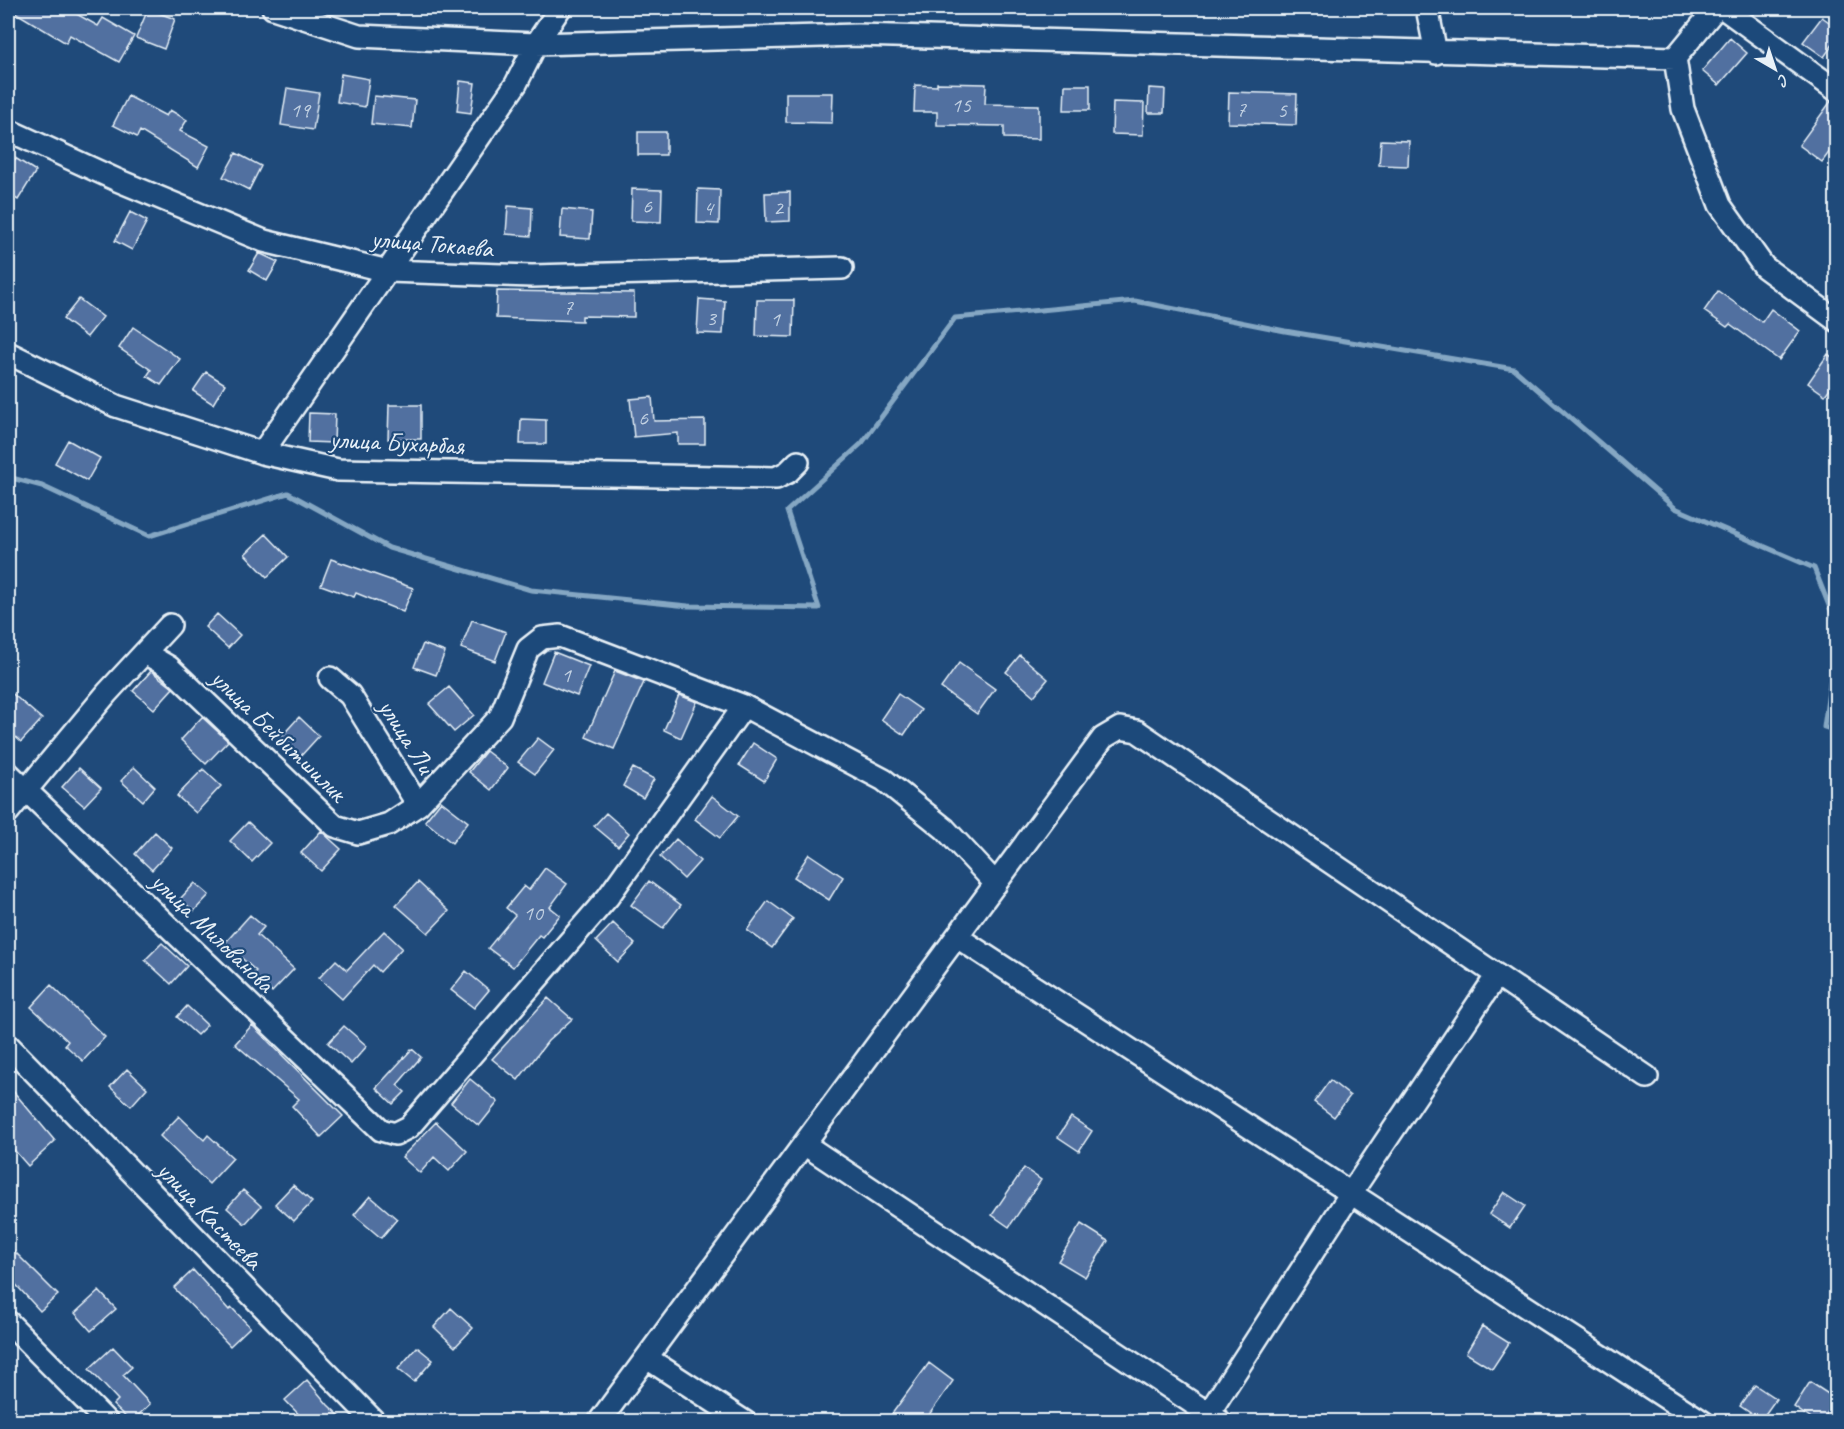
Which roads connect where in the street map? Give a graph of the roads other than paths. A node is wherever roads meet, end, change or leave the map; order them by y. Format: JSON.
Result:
{"nodes":[{"id":1,"x":273,"y":8,"type":"edge"},
{"id":2,"x":560,"y":8,"type":"edge"},
{"id":3,"x":1427,"y":8,"type":"edge"},
{"id":4,"x":1716,"y":8,"type":"edge"},
{"id":5,"x":1724,"y":8,"type":"edge"},
{"id":6,"x":536,"y":44,"type":"junction"},
{"id":7,"x":1436,"y":52,"type":"junction"},
{"id":8,"x":1675,"y":58,"type":"junction"},
{"id":9,"x":1836,"y":90,"type":"edge"},
{"id":10,"x":8,"y":130,"type":"edge"},
{"id":11,"x":842,"y":268,"type":"dead end"},
{"id":12,"x":388,"y":271,"type":"junction"},
{"id":13,"x":1836,"y":320,"type":"edge"},
{"id":14,"x":8,"y":353,"type":"edge"},
{"id":15,"x":262,"y":453,"type":"junction"},
{"id":16,"x":798,"y":462,"type":"dead end"},
{"id":17,"x":170,"y":625,"type":"dead end"},
{"id":18,"x":145,"y":653,"type":"junction"},
{"id":19,"x":330,"y":678,"type":"dead end"},
{"id":20,"x":744,"y":706,"type":"junction"},
{"id":21,"x":8,"y":773,"type":"edge"},
{"id":22,"x":25,"y":791,"type":"junction"},
{"id":23,"x":418,"y":805,"type":"junction"},
{"id":24,"x":8,"y":812,"type":"edge"},
{"id":25,"x":996,"y":884,"type":"junction"},
{"id":26,"x":957,"y":937,"type":"junction"},
{"id":27,"x":1497,"y":975,"type":"junction"},
{"id":28,"x":8,"y":1045,"type":"edge"},
{"id":29,"x":1647,"y":1077,"type":"dead end"},
{"id":30,"x":804,"y":1144,"type":"junction"},
{"id":31,"x":1351,"y":1193,"type":"junction"},
{"id":32,"x":8,"y":1322,"type":"edge"},
{"id":33,"x":647,"y":1358,"type":"junction"},
{"id":34,"x":1211,"y":1419,"type":"edge"},
{"id":35,"x":107,"y":1422,"type":"edge"},
{"id":36,"x":375,"y":1422,"type":"edge"},
{"id":37,"x":599,"y":1422,"type":"edge"},
{"id":38,"x":745,"y":1422,"type":"edge"},
{"id":39,"x":1703,"y":1422,"type":"edge"}],
"edges":[{"from":1,"to":6,"type":"street"},
{"from":2,"to":6,"type":"street"},
{"from":3,"to":7,"type":"street"},
{"from":4,"to":8,"type":"street"},
{"from":5,"to":9,"type":"street"},
{"from":6,"to":7,"type":"street"},
{"from":6,"to":12,"type":"street"},
{"from":7,"to":8,"type":"street"},
{"from":8,"to":13,"type":"street"},
{"from":10,"to":12,"type":"street","name":"улица Токаева"},
{"from":11,"to":12,"type":"street","name":"улица Токаева"},
{"from":12,"to":15,"type":"street"},
{"from":14,"to":15,"type":"street","name":"улица Бухарбая"},
{"from":15,"to":16,"type":"street","name":"улица Бухарбая"},
{"from":17,"to":18,"type":"street"},
{"from":18,"to":22,"type":"street"},
{"from":18,"to":23,"type":"street","name":"улица Бейбитшилик"},
{"from":19,"to":23,"type":"street","name":"улица Ли"},
{"from":20,"to":22,"type":"street","name":"улица Милованова"},
{"from":20,"to":23,"type":"street","name":"улица Бейбитшилик"},
{"from":20,"to":25,"type":"street","name":"улица Бейбитшилик"},
{"from":21,"to":22,"type":"street","name":"улица Милованова"},
{"from":22,"to":24,"type":"street"},
{"from":25,"to":26,"type":"street"},
{"from":25,"to":27,"type":"street"},
{"from":26,"to":30,"type":"street"},
{"from":26,"to":31,"type":"street"},
{"from":27,"to":29,"type":"street"},
{"from":27,"to":31,"type":"street"},
{"from":28,"to":36,"type":"street","name":"улица Кастеева"},
{"from":30,"to":33,"type":"street"},
{"from":30,"to":34,"type":"street"},
{"from":31,"to":34,"type":"street"},
{"from":31,"to":39,"type":"street"},
{"from":32,"to":35,"type":"street"},
{"from":33,"to":37,"type":"street"},
{"from":33,"to":38,"type":"street"}]}
